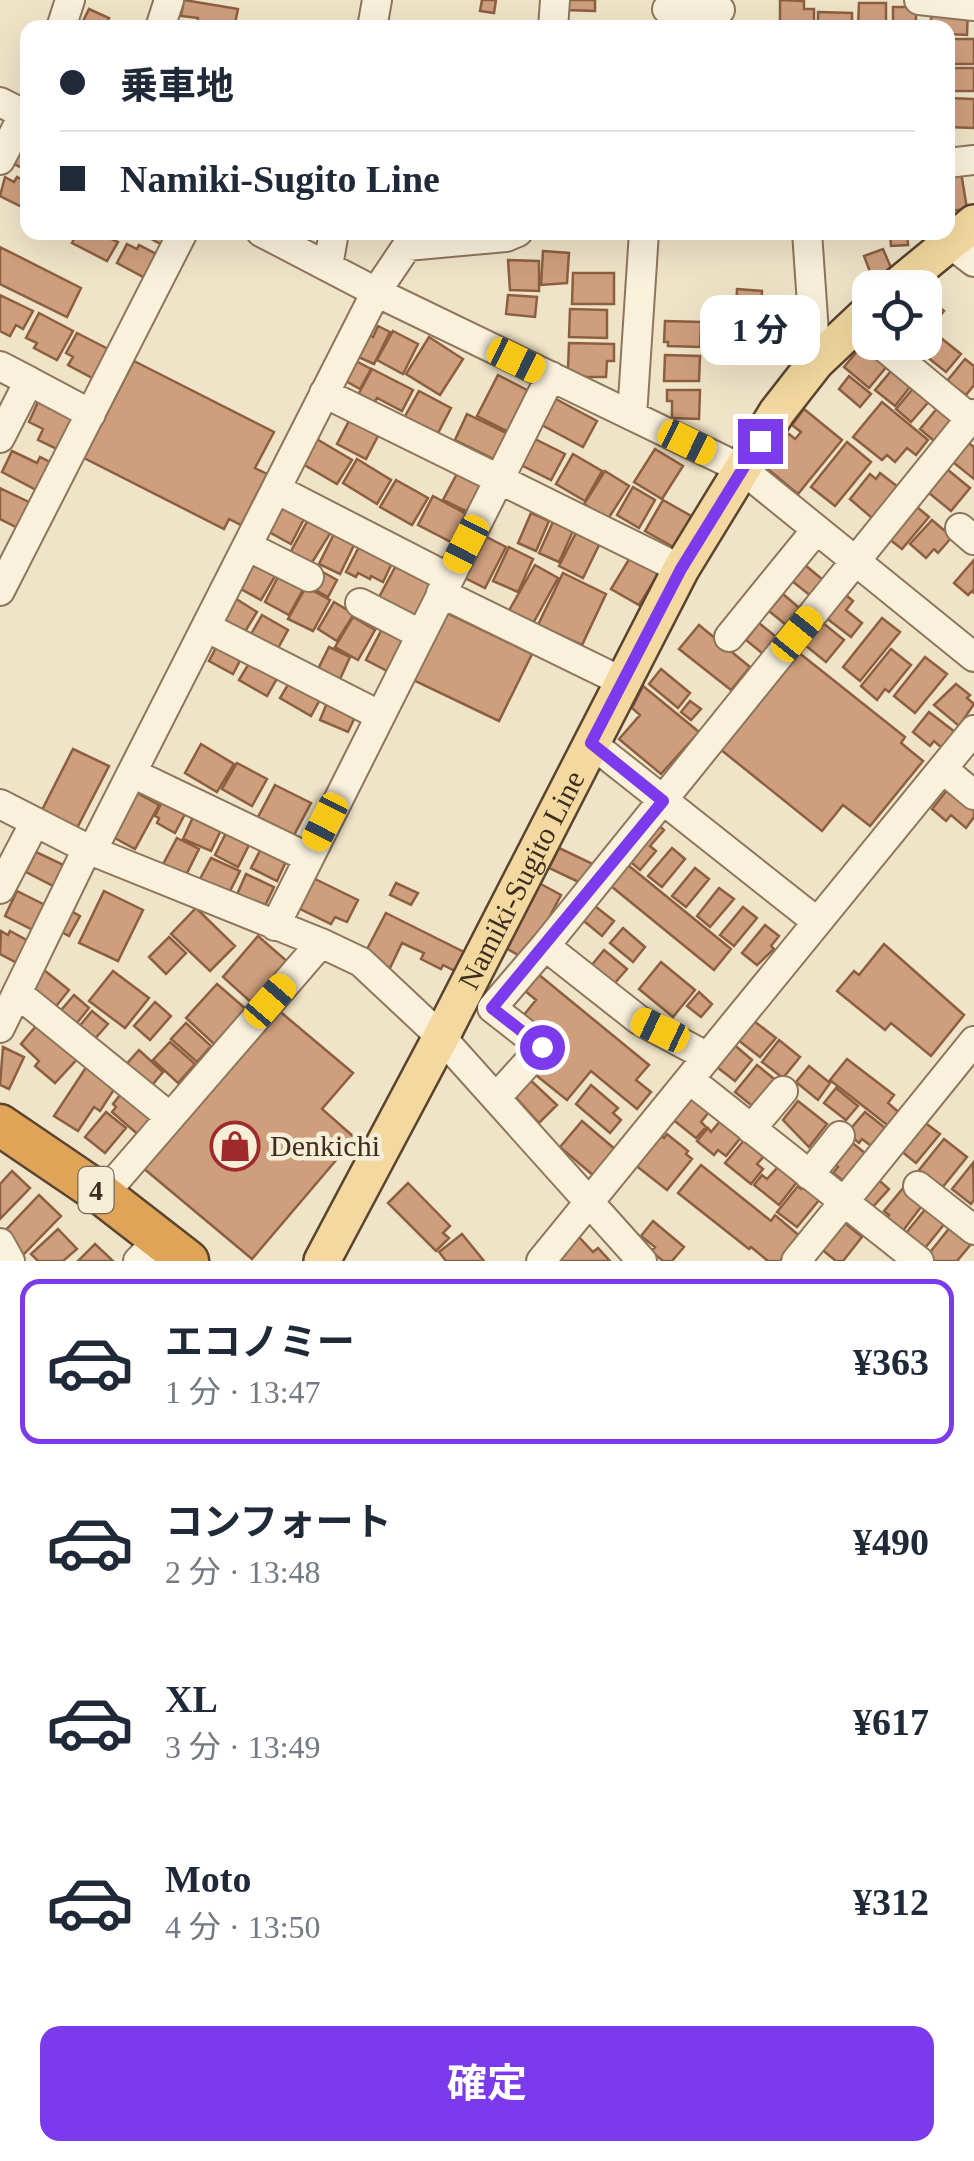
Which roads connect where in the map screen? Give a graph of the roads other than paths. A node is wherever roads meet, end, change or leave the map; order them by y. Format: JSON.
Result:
{"nodes":[{"id":1,"x":918,"y":0,"type":"edge"},
{"id":2,"x":974,"y":6,"type":"edge"},
{"id":3,"x":720,"y":10,"type":"dead end"},
{"id":4,"x":667,"y":12,"type":"edge"},
{"id":5,"x":19,"y":108,"type":"edge"},
{"id":6,"x":0,"y":160,"type":"edge"},
{"id":7,"x":180,"y":240,"type":"edge"},
{"id":8,"x":277,"y":240,"type":"edge"},
{"id":9,"x":333,"y":240,"type":"edge"},
{"id":10,"x":481,"y":240,"type":"edge"},
{"id":11,"x":643,"y":240,"type":"edge"},
{"id":12,"x":808,"y":240,"type":"edge"},
{"id":13,"x":965,"y":242,"type":"edge"},
{"id":14,"x":328,"y":266,"type":"junction"},
{"id":15,"x":922,"y":270,"type":"edge"},
{"id":16,"x":376,"y":292,"type":"junction"},
{"id":17,"x":852,"y":339,"type":"edge"},
{"id":18,"x":905,"y":360,"type":"edge"},
{"id":19,"x":816,"y":362,"type":"junction"},
{"id":20,"x":0,"y":366,"type":"edge"},
{"id":21,"x":551,"y":376,"type":"junction"},
{"id":22,"x":29,"y":381,"type":"junction"},
{"id":23,"x":324,"y":393,"type":"junction"},
{"id":24,"x":91,"y":414,"type":"junction"},
{"id":25,"x":632,"y":416,"type":"junction"},
{"id":26,"x":972,"y":417,"type":"edge"},
{"id":27,"x":0,"y":438,"type":"edge"},
{"id":28,"x":742,"y":469,"type":"junction"},
{"id":29,"x":500,"y":478,"type":"junction"},
{"id":30,"x":276,"y":489,"type":"junction"},
{"id":31,"x":816,"y":530,"type":"junction"},
{"id":32,"x":247,"y":546,"type":"junction"},
{"id":33,"x":855,"y":563,"type":"junction"},
{"id":34,"x":681,"y":569,"type":"junction"},
{"id":35,"x":309,"y":577,"type":"dead end"},
{"id":36,"x":445,"y":585,"type":"junction"},
{"id":37,"x":0,"y":591,"type":"edge"},
{"id":38,"x":360,"y":603,"type":"dead end"},
{"id":39,"x":206,"y":627,"type":"junction"},
{"id":40,"x":420,"y":634,"type":"junction"},
{"id":41,"x":730,"y":637,"type":"dead end"},
{"id":42,"x":974,"y":657,"type":"edge"},
{"id":43,"x":622,"y":682,"type":"junction"},
{"id":44,"x":379,"y":716,"type":"junction"},
{"id":45,"x":974,"y":730,"type":"edge"},
{"id":46,"x":591,"y":743,"type":"junction"},
{"id":47,"x":943,"y":769,"type":"junction"},
{"id":48,"x":132,"y":772,"type":"junction"},
{"id":49,"x":974,"y":795,"type":"edge"},
{"id":50,"x":663,"y":801,"type":"junction"},
{"id":51,"x":0,"y":804,"type":"edge"},
{"id":52,"x":35,"y":822,"type":"junction"},
{"id":53,"x":89,"y":850,"type":"junction"},
{"id":54,"x":307,"y":858,"type":"junction"},
{"id":55,"x":0,"y":890,"type":"edge"},
{"id":56,"x":816,"y":921,"type":"junction"},
{"id":57,"x":275,"y":926,"type":"junction"},
{"id":58,"x":321,"y":943,"type":"junction"},
{"id":59,"x":545,"y":946,"type":"junction"},
{"id":60,"x":17,"y":993,"type":"junction"},
{"id":61,"x":0,"y":1028,"type":"edge"},
{"id":62,"x":441,"y":1037,"type":"junction"},
{"id":63,"x":974,"y":1041,"type":"edge"},
{"id":64,"x":706,"y":1056,"type":"junction"},
{"id":65,"x":690,"y":1080,"type":"junction"},
{"id":66,"x":783,"y":1091,"type":"dead end"},
{"id":67,"x":496,"y":1098,"type":"junction"},
{"id":68,"x":170,"y":1117,"type":"junction"},
{"id":69,"x":0,"y":1125,"type":"edge"},
{"id":70,"x":751,"y":1129,"type":"junction"},
{"id":71,"x":840,"y":1136,"type":"dead end"},
{"id":72,"x":809,"y":1175,"type":"junction"},
{"id":73,"x":918,"y":1186,"type":"dead end"},
{"id":74,"x":103,"y":1195,"type":"junction"},
{"id":75,"x":842,"y":1201,"type":"junction"},
{"id":76,"x":590,"y":1202,"type":"junction"},
{"id":77,"x":974,"y":1230,"type":"edge"},
{"id":78,"x":0,"y":1243,"type":"edge"},
{"id":79,"x":162,"y":1254,"type":"edge"},
{"id":80,"x":10,"y":1261,"type":"edge"},
{"id":81,"x":322,"y":1261,"type":"edge"},
{"id":82,"x":541,"y":1261,"type":"edge"},
{"id":83,"x":642,"y":1261,"type":"edge"},
{"id":84,"x":796,"y":1261,"type":"edge"},
{"id":85,"x":919,"y":1261,"type":"edge"}],
"edges":[{"from":1,"to":2,"type":"street"},
{"from":3,"to":4,"type":"street"},
{"from":5,"to":6,"type":"street"},
{"from":7,"to":24,"type":"street"},
{"from":8,"to":14,"type":"street"},
{"from":9,"to":14,"type":"street"},
{"from":10,"to":16,"type":"street"},
{"from":11,"to":25,"type":"street"},
{"from":12,"to":19,"type":"street"},
{"from":13,"to":15,"type":"main road"},
{"from":14,"to":16,"type":"street"},
{"from":16,"to":21,"type":"street"},
{"from":16,"to":23,"type":"street"},
{"from":17,"to":19,"type":"main road","name":"Namiki-Sugito Line"},
{"from":18,"to":26,"type":"street"},
{"from":19,"to":28,"type":"main road","name":"Namiki-Sugito Line"},
{"from":20,"to":22,"type":"street"},
{"from":21,"to":25,"type":"street"},
{"from":21,"to":29,"type":"street"},
{"from":22,"to":24,"type":"street"},
{"from":22,"to":27,"type":"street"},
{"from":23,"to":29,"type":"street"},
{"from":23,"to":30,"type":"street"},
{"from":24,"to":37,"type":"street"},
{"from":25,"to":28,"type":"street"},
{"from":26,"to":33,"type":"street"},
{"from":28,"to":31,"type":"street"},
{"from":28,"to":34,"type":"main road","name":"Namiki-Sugito Line"},
{"from":29,"to":34,"type":"street"},
{"from":29,"to":36,"type":"street"},
{"from":30,"to":32,"type":"street"},
{"from":30,"to":36,"type":"street"},
{"from":31,"to":33,"type":"street"},
{"from":31,"to":41,"type":"street"},
{"from":32,"to":35,"type":"street"},
{"from":32,"to":39,"type":"street"},
{"from":33,"to":42,"type":"street"},
{"from":33,"to":50,"type":"street"},
{"from":34,"to":43,"type":"main road","name":"Namiki-Sugito Line"},
{"from":36,"to":40,"type":"street"},
{"from":36,"to":43,"type":"street"},
{"from":38,"to":40,"type":"street"},
{"from":39,"to":44,"type":"street"},
{"from":39,"to":48,"type":"street"},
{"from":40,"to":44,"type":"street"},
{"from":43,"to":46,"type":"main road","name":"Namiki-Sugito Line"},
{"from":44,"to":54,"type":"street"},
{"from":45,"to":47,"type":"street"},
{"from":46,"to":50,"type":"street"},
{"from":46,"to":62,"type":"main road","name":"Namiki-Sugito Line"},
{"from":47,"to":49,"type":"street"},
{"from":47,"to":56,"type":"street"},
{"from":48,"to":53,"type":"street"},
{"from":48,"to":54,"type":"street"},
{"from":50,"to":56,"type":"street"},
{"from":50,"to":59,"type":"street"},
{"from":51,"to":52,"type":"street"},
{"from":52,"to":53,"type":"street"},
{"from":52,"to":55,"type":"street"},
{"from":53,"to":57,"type":"street"},
{"from":53,"to":60,"type":"street"},
{"from":54,"to":57,"type":"street"},
{"from":56,"to":64,"type":"street"},
{"from":57,"to":58,"type":"street"},
{"from":58,"to":62,"type":"street"},
{"from":58,"to":68,"type":"street"},
{"from":59,"to":64,"type":"street"},
{"from":59,"to":67,"type":"street"},
{"from":60,"to":61,"type":"street"},
{"from":60,"to":68,"type":"street"},
{"from":62,"to":67,"type":"street"},
{"from":62,"to":81,"type":"main road","name":"Namiki-Sugito Line"},
{"from":63,"to":75,"type":"street"},
{"from":64,"to":65,"type":"street"},
{"from":65,"to":70,"type":"street"},
{"from":65,"to":76,"type":"street"},
{"from":66,"to":70,"type":"street"},
{"from":67,"to":76,"type":"street"},
{"from":68,"to":74,"type":"street"},
{"from":69,"to":74,"type":"highway","number":"4"},
{"from":70,"to":72,"type":"street"},
{"from":71,"to":72,"type":"street"},
{"from":72,"to":75,"type":"street"},
{"from":73,"to":77,"type":"street"},
{"from":74,"to":79,"type":"highway","number":"4"},
{"from":75,"to":84,"type":"street"},
{"from":75,"to":85,"type":"street"},
{"from":76,"to":82,"type":"street"},
{"from":76,"to":83,"type":"street"},
{"from":78,"to":80,"type":"street"}]}
